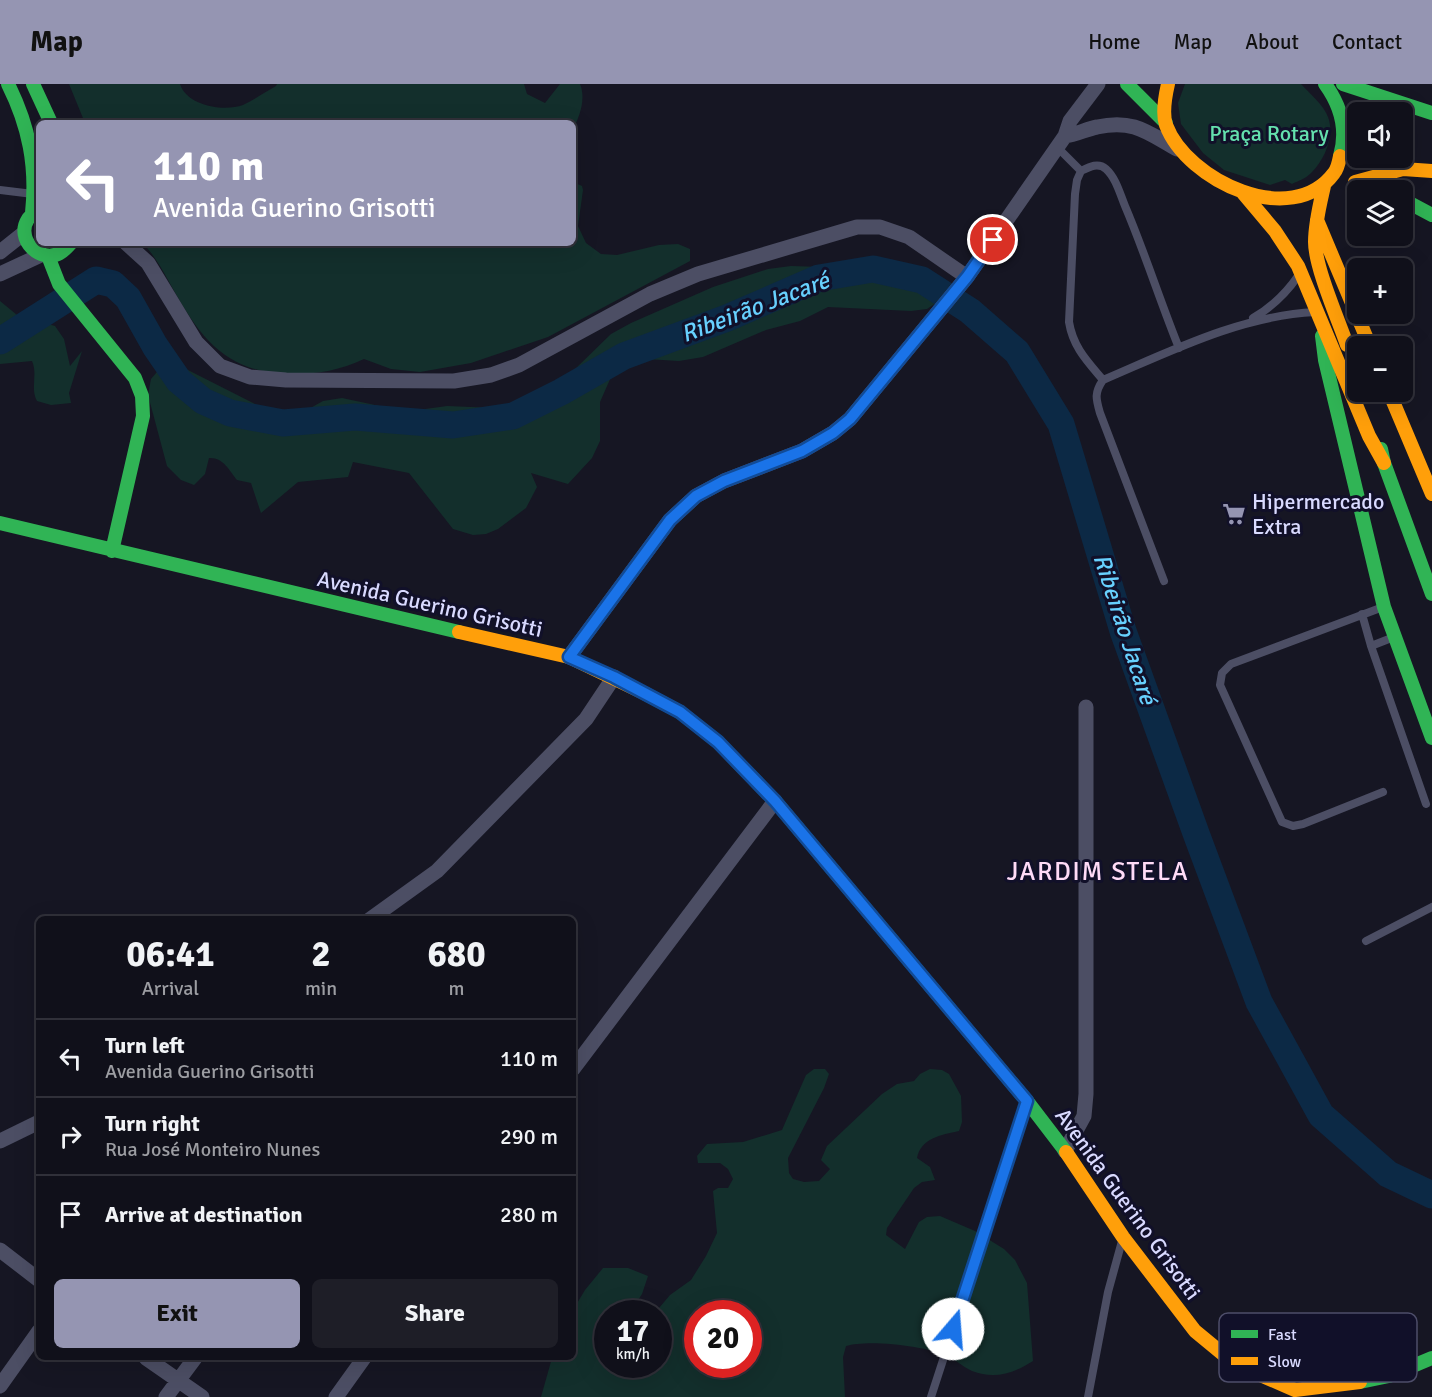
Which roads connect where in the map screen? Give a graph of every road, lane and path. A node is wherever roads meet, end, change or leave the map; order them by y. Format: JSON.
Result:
{"nodes":[{"id":1,"x":8,"y":84,"type":"edge"},
{"id":2,"x":33,"y":84,"type":"edge"},
{"id":3,"x":1098,"y":84,"type":"edge"},
{"id":4,"x":1127,"y":84,"type":"edge"},
{"id":5,"x":1168,"y":84,"type":"edge"},
{"id":6,"x":1325,"y":84,"type":"edge"},
{"id":7,"x":1343,"y":84,"type":"edge"},
{"id":8,"x":1432,"y":113,"type":"edge"},
{"id":9,"x":50,"y":120,"type":"edge"},
{"id":10,"x":1166,"y":123,"type":"junction"},
{"id":11,"x":1061,"y":141,"type":"junction"},
{"id":12,"x":1180,"y":150,"type":"junction"},
{"id":13,"x":1081,"y":171,"type":"junction"},
{"id":14,"x":1432,"y":171,"type":"edge"},
{"id":15,"x":1362,"y":180,"type":"edge"},
{"id":16,"x":1347,"y":182,"type":"edge"},
{"id":17,"x":1328,"y":183,"type":"junction"},
{"id":18,"x":0,"y":190,"type":"edge"},
{"id":19,"x":1243,"y":193,"type":"junction"},
{"id":20,"x":35,"y":194,"type":"junction"},
{"id":21,"x":1413,"y":205,"type":"edge"},
{"id":22,"x":36,"y":211,"type":"edge"},
{"id":23,"x":1432,"y":215,"type":"edge"},
{"id":24,"x":1317,"y":220,"type":"junction"},
{"id":25,"x":24,"y":233,"type":"junction"},
{"id":26,"x":68,"y":246,"type":"edge"},
{"id":27,"x":129,"y":246,"type":"edge"},
{"id":28,"x":0,"y":252,"type":"edge"},
{"id":29,"x":44,"y":256,"type":"junction"},
{"id":30,"x":1300,"y":272,"type":"junction"},
{"id":31,"x":0,"y":274,"type":"edge"},
{"id":32,"x":967,"y":277,"type":"junction"},
{"id":33,"x":1319,"y":316,"type":"junction"},
{"id":34,"x":1244,"y":324,"type":"junction"},
{"id":35,"x":1366,"y":336,"type":"edge"},
{"id":36,"x":1347,"y":344,"type":"edge"},
{"id":37,"x":1179,"y":348,"type":"junction"},
{"id":38,"x":1103,"y":380,"type":"junction"},
{"id":39,"x":1366,"y":402,"type":"edge"},
{"id":40,"x":1393,"y":402,"type":"edge"},
{"id":41,"x":1384,"y":463,"type":"junction"},
{"id":42,"x":1432,"y":494,"type":"edge"},
{"id":43,"x":0,"y":523,"type":"edge"},
{"id":44,"x":112,"y":551,"type":"junction"},
{"id":45,"x":1164,"y":581,"type":"dead end"},
{"id":46,"x":1432,"y":594,"type":"edge"},
{"id":47,"x":1384,"y":607,"type":"junction"},
{"id":48,"x":1362,"y":614,"type":"junction"},
{"id":49,"x":1395,"y":637,"type":"junction"},
{"id":50,"x":1371,"y":646,"type":"junction"},
{"id":51,"x":569,"y":657,"type":"junction"},
{"id":52,"x":614,"y":677,"type":"junction"},
{"id":53,"x":1086,"y":707,"type":"dead end"},
{"id":54,"x":1432,"y":738,"type":"edge"},
{"id":55,"x":1383,"y":792,"type":"dead end"},
{"id":56,"x":775,"y":801,"type":"junction"},
{"id":57,"x":1426,"y":804,"type":"dead end"},
{"id":58,"x":1432,"y":907,"type":"edge"},
{"id":59,"x":375,"y":916,"type":"edge"},
{"id":60,"x":1366,"y":941,"type":"dead end"},
{"id":61,"x":576,"y":1065,"type":"edge"},
{"id":62,"x":1027,"y":1101,"type":"junction"},
{"id":63,"x":36,"y":1123,"type":"edge"},
{"id":64,"x":0,"y":1141,"type":"edge"},
{"id":65,"x":1065,"y":1151,"type":"junction"},
{"id":66,"x":1123,"y":1236,"type":"junction"},
{"id":67,"x":0,"y":1250,"type":"edge"},
{"id":68,"x":36,"y":1278,"type":"edge"},
{"id":69,"x":36,"y":1335,"type":"edge"},
{"id":70,"x":1219,"y":1350,"type":"edge"},
{"id":71,"x":1432,"y":1358,"type":"edge"},
{"id":72,"x":149,"y":1360,"type":"edge"},
{"id":73,"x":193,"y":1360,"type":"edge"},
{"id":74,"x":363,"y":1360,"type":"edge"},
{"id":75,"x":1417,"y":1364,"type":"edge"},
{"id":76,"x":178,"y":1380,"type":"junction"},
{"id":77,"x":1277,"y":1382,"type":"edge"},
{"id":78,"x":1358,"y":1382,"type":"edge"},
{"id":79,"x":0,"y":1386,"type":"edge"},
{"id":80,"x":166,"y":1397,"type":"edge"},
{"id":81,"x":202,"y":1397,"type":"edge"},
{"id":82,"x":336,"y":1397,"type":"edge"},
{"id":83,"x":931,"y":1397,"type":"edge"},
{"id":84,"x":1088,"y":1397,"type":"edge"}],
"edges":[{"from":1,"to":20,"type":"main road"},
{"from":2,"to":9,"type":"main road"},
{"from":3,"to":11,"type":"street"},
{"from":4,"to":10,"type":"main road"},
{"from":5,"to":10,"type":"main road"},
{"from":6,"to":17,"type":"main road"},
{"from":7,"to":8,"type":"main road"},
{"from":10,"to":12,"type":"main road"},
{"from":11,"to":12,"type":"street"},
{"from":11,"to":13,"type":"lane"},
{"from":11,"to":32,"type":"street"},
{"from":12,"to":19,"type":"main road"},
{"from":13,"to":37,"type":"lane"},
{"from":13,"to":38,"type":"lane"},
{"from":14,"to":15,"type":"main road"},
{"from":16,"to":17,"type":"main road"},
{"from":17,"to":19,"type":"main road"},
{"from":17,"to":24,"type":"main road"},
{"from":18,"to":20,"type":"lane"},
{"from":19,"to":30,"type":"main road"},
{"from":20,"to":22,"type":"main road"},
{"from":21,"to":23,"type":"main road"},
{"from":22,"to":25,"type":"main road"},
{"from":24,"to":35,"type":"main road"},
{"from":24,"to":36,"type":"main road"},
{"from":25,"to":28,"type":"street"},
{"from":25,"to":29,"type":"main road"},
{"from":26,"to":29,"type":"main road"},
{"from":27,"to":32,"type":"street"},
{"from":29,"to":31,"type":"street"},
{"from":29,"to":44,"type":"main road"},
{"from":30,"to":33,"type":"main road"},
{"from":30,"to":34,"type":"lane"},
{"from":32,"to":51,"type":"street"},
{"from":33,"to":34,"type":"lane"},
{"from":33,"to":41,"type":"main road"},
{"from":33,"to":47,"type":"main road"},
{"from":34,"to":37,"type":"lane"},
{"from":37,"to":38,"type":"lane"},
{"from":38,"to":45,"type":"lane"},
{"from":39,"to":41,"type":"main road"},
{"from":40,"to":42,"type":"main road"},
{"from":41,"to":46,"type":"main road"},
{"from":43,"to":44,"type":"main road","name":"Avenida Guerino Grisotti"},
{"from":44,"to":51,"type":"main road","name":"Avenida Guerino Grisotti"},
{"from":47,"to":48,"type":"lane"},
{"from":47,"to":49,"type":"main road"},
{"from":48,"to":50,"type":"lane"},
{"from":48,"to":55,"type":"lane"},
{"from":49,"to":50,"type":"lane"},
{"from":49,"to":54,"type":"main road"},
{"from":50,"to":57,"type":"lane"},
{"from":51,"to":52,"type":"main road","name":"Avenida Guerino Grisotti"},
{"from":52,"to":56,"type":"main road","name":"Avenida Guerino Grisotti"},
{"from":52,"to":59,"type":"street"},
{"from":53,"to":65,"type":"street"},
{"from":56,"to":61,"type":"street"},
{"from":56,"to":62,"type":"main road","name":"Avenida Guerino Grisotti"},
{"from":58,"to":60,"type":"lane"},
{"from":62,"to":65,"type":"main road","name":"Avenida Guerino Grisotti"},
{"from":62,"to":83,"type":"lane"},
{"from":63,"to":64,"type":"street"},
{"from":65,"to":66,"type":"main road","name":"Avenida Guerino Grisotti"},
{"from":66,"to":70,"type":"main road","name":"Avenida Guerino Grisotti"},
{"from":66,"to":84,"type":"lane"},
{"from":67,"to":68,"type":"street"},
{"from":69,"to":79,"type":"street"},
{"from":71,"to":75,"type":"main road","name":"Avenida Guerino Grisotti"},
{"from":72,"to":76,"type":"street"},
{"from":73,"to":76,"type":"street"},
{"from":74,"to":82,"type":"street"},
{"from":76,"to":80,"type":"street"},
{"from":76,"to":81,"type":"street"},
{"from":77,"to":78,"type":"main road","name":"Avenida Guerino Grisotti"}]}
